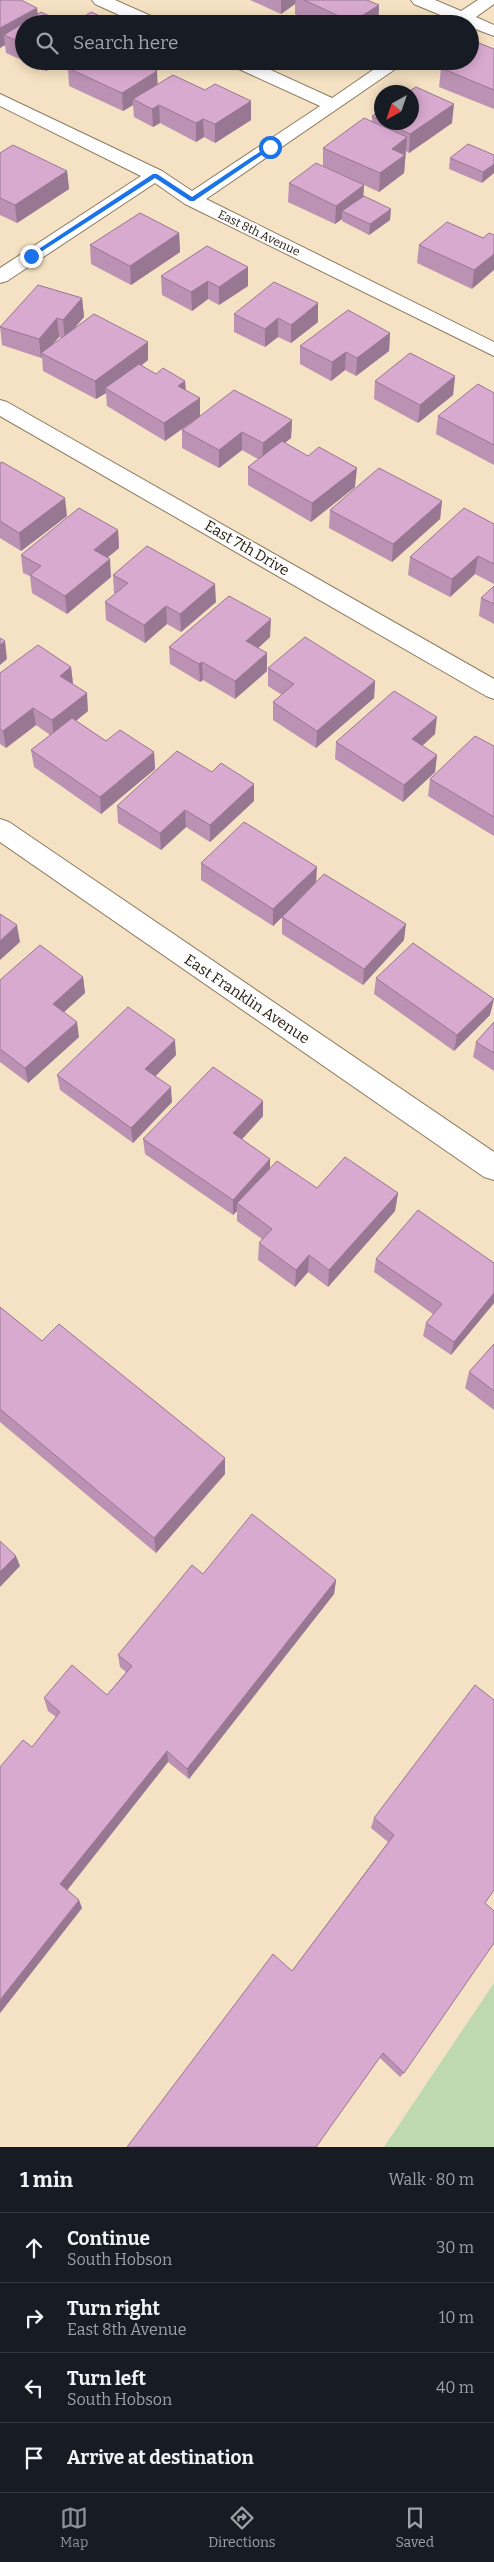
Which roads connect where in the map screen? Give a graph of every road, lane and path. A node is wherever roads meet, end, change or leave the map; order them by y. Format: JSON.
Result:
{"nodes":[{"id":1,"x":101,"y":0,"type":"edge"},
{"id":2,"x":420,"y":0,"type":"edge"},
{"id":3,"x":489,"y":0,"type":"edge"},
{"id":4,"x":134,"y":15,"type":"edge"},
{"id":5,"x":447,"y":15,"type":"edge"},
{"id":6,"x":467,"y":15,"type":"edge"},
{"id":7,"x":479,"y":27,"type":"edge"},
{"id":8,"x":494,"y":31,"type":"edge"},
{"id":9,"x":256,"y":70,"type":"edge"},
{"id":10,"x":385,"y":70,"type":"edge"},
{"id":11,"x":0,"y":99,"type":"edge"},
{"id":12,"x":333,"y":105,"type":"junction"},
{"id":13,"x":155,"y":175,"type":"junction"},
{"id":14,"x":192,"y":200,"type":"junction"},
{"id":15,"x":0,"y":277,"type":"edge"},
{"id":16,"x":494,"y":350,"type":"edge"},
{"id":17,"x":0,"y":407,"type":"edge"},
{"id":18,"x":494,"y":690,"type":"edge"},
{"id":19,"x":0,"y":830,"type":"edge"},
{"id":20,"x":494,"y":1168,"type":"edge"}],
"edges":[{"from":1,"to":4,"type":"street"},
{"from":2,"to":5,"type":"street"},
{"from":3,"to":6,"type":"street"},
{"from":7,"to":8,"type":"street"},
{"from":9,"to":12,"type":"street"},
{"from":10,"to":12,"type":"street"},
{"from":11,"to":13,"type":"street","name":"East 8th Avenue"},
{"from":12,"to":14,"type":"street"},
{"from":13,"to":14,"type":"street","name":"East 8th Avenue"},
{"from":13,"to":15,"type":"street"},
{"from":14,"to":16,"type":"street","name":"East 8th Avenue"},
{"from":17,"to":18,"type":"street","name":"East 7th Drive"},
{"from":19,"to":20,"type":"street","name":"East Franklin Avenue"}]}
